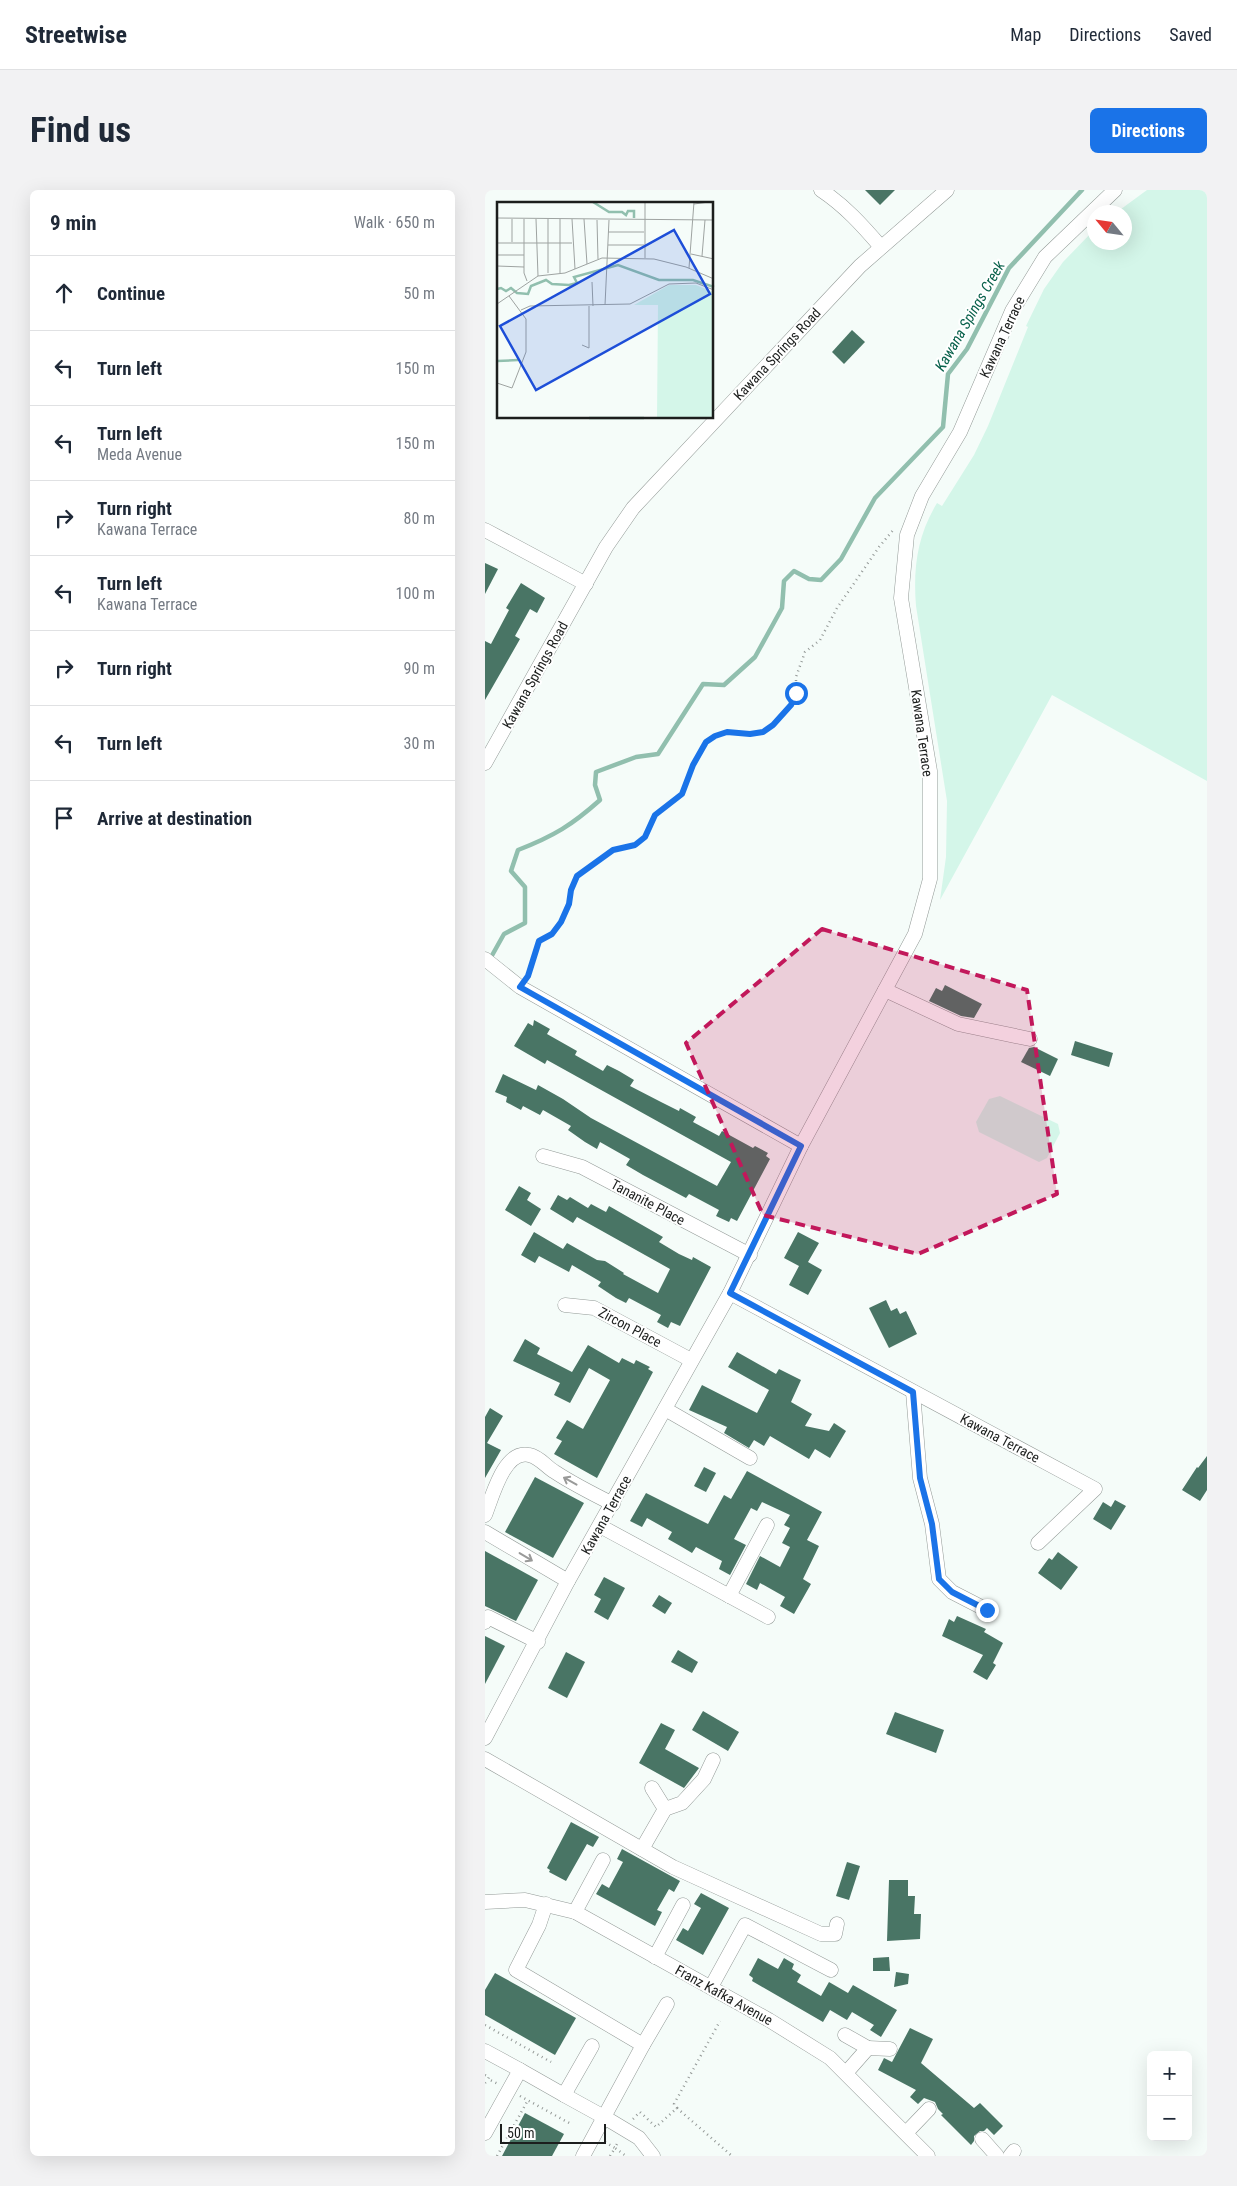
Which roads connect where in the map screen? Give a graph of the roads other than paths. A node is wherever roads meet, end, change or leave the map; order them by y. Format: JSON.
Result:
{"nodes":[{"id":1,"x":821,"y":190,"type":"edge"},
{"id":2,"x":947,"y":190,"type":"edge"},
{"id":3,"x":1115,"y":190,"type":"edge"},
{"id":4,"x":881,"y":248,"type":"junction"},
{"id":5,"x":485,"y":530,"type":"edge"},
{"id":6,"x":586,"y":584,"type":"junction"},
{"id":7,"x":485,"y":763,"type":"edge"},
{"id":8,"x":485,"y":958,"type":"edge"},
{"id":9,"x":885,"y":990,"type":"junction"},
{"id":10,"x":1030,"y":1039,"type":"dead end"},
{"id":11,"x":801,"y":1146,"type":"junction"},
{"id":12,"x":543,"y":1156,"type":"dead end"},
{"id":13,"x":750,"y":1256,"type":"junction"},
{"id":14,"x":730,"y":1293,"type":"junction"},
{"id":15,"x":565,"y":1305,"type":"dead end"},
{"id":16,"x":691,"y":1360,"type":"junction"},
{"id":17,"x":913,"y":1392,"type":"junction"},
{"id":18,"x":665,"y":1409,"type":"junction"},
{"id":19,"x":750,"y":1458,"type":"dead end"},
{"id":20,"x":613,"y":1504,"type":"junction"},
{"id":21,"x":485,"y":1515,"type":"edge"},
{"id":22,"x":767,"y":1525,"type":"dead end"},
{"id":23,"x":600,"y":1526,"type":"junction"},
{"id":24,"x":485,"y":1532,"type":"edge"},
{"id":25,"x":1038,"y":1543,"type":"dead end"},
{"id":26,"x":568,"y":1582,"type":"junction"},
{"id":27,"x":729,"y":1596,"type":"junction"},
{"id":28,"x":987,"y":1610,"type":"dead end"},
{"id":29,"x":768,"y":1617,"type":"dead end"},
{"id":30,"x":485,"y":1622,"type":"edge"},
{"id":31,"x":538,"y":1642,"type":"junction"},
{"id":32,"x":485,"y":1738,"type":"edge"},
{"id":33,"x":485,"y":1759,"type":"edge"},
{"id":34,"x":713,"y":1760,"type":"dead end"},
{"id":35,"x":652,"y":1788,"type":"dead end"},
{"id":36,"x":665,"y":1809,"type":"junction"},
{"id":37,"x":642,"y":1849,"type":"junction"},
{"id":38,"x":603,"y":1860,"type":"dead end"},
{"id":39,"x":485,"y":1902,"type":"edge"},
{"id":40,"x":546,"y":1904,"type":"junction"},
{"id":41,"x":683,"y":1905,"type":"dead end"},
{"id":42,"x":575,"y":1912,"type":"junction"},
{"id":43,"x":837,"y":1924,"type":"dead end"},
{"id":44,"x":655,"y":1957,"type":"junction"},
{"id":45,"x":831,"y":1970,"type":"dead end"},
{"id":46,"x":711,"y":1988,"type":"junction"},
{"id":47,"x":667,"y":2004,"type":"dead end"},
{"id":48,"x":845,"y":2035,"type":"dead end"},
{"id":49,"x":643,"y":2045,"type":"junction"},
{"id":50,"x":592,"y":2046,"type":"dead end"},
{"id":51,"x":868,"y":2048,"type":"junction"},
{"id":52,"x":890,"y":2049,"type":"dead end"},
{"id":53,"x":485,"y":2051,"type":"edge"},
{"id":54,"x":520,"y":2070,"type":"junction"},
{"id":55,"x":846,"y":2073,"type":"junction"},
{"id":56,"x":564,"y":2095,"type":"junction"},
{"id":57,"x":929,"y":2110,"type":"dead end"},
{"id":58,"x":604,"y":2117,"type":"junction"},
{"id":59,"x":485,"y":2133,"type":"edge"},
{"id":60,"x":906,"y":2133,"type":"junction"},
{"id":61,"x":982,"y":2139,"type":"dead end"},
{"id":62,"x":583,"y":2156,"type":"edge"},
{"id":63,"x":653,"y":2156,"type":"edge"},
{"id":64,"x":928,"y":2156,"type":"edge"},
{"id":65,"x":997,"y":2156,"type":"edge"}],
"edges":[{"from":1,"to":4,"type":"street"},
{"from":2,"to":4,"type":"street","name":"Kawana Springs Road"},
{"from":3,"to":9,"type":"street","name":"Kawana Terrace"},
{"from":4,"to":6,"type":"street","name":"Kawana Springs Road"},
{"from":5,"to":6,"type":"street"},
{"from":6,"to":7,"type":"street","name":"Kawana Springs Road"},
{"from":8,"to":11,"type":"street"},
{"from":9,"to":10,"type":"street"},
{"from":9,"to":11,"type":"street","name":"Kawana Terrace"},
{"from":11,"to":13,"type":"street","name":"Kawana Terrace"},
{"from":12,"to":13,"type":"street","name":"Tananite Place"},
{"from":13,"to":14,"type":"street","name":"Kawana Terrace"},
{"from":14,"to":16,"type":"street","name":"Kawana Terrace"},
{"from":14,"to":17,"type":"street","name":"Kawana Terrace"},
{"from":15,"to":16,"type":"street","name":"Zircon Place"},
{"from":16,"to":18,"type":"street","name":"Kawana Terrace"},
{"from":17,"to":25,"type":"street","name":"Kawana Terrace"},
{"from":17,"to":28,"type":"street"},
{"from":18,"to":19,"type":"street"},
{"from":18,"to":20,"type":"street","name":"Kawana Terrace"},
{"from":20,"to":21,"type":"street","one_way":true},
{"from":20,"to":23,"type":"street","name":"Kawana Terrace"},
{"from":22,"to":27,"type":"street"},
{"from":23,"to":26,"type":"street","name":"Kawana Terrace"},
{"from":23,"to":27,"type":"street"},
{"from":24,"to":26,"type":"street","one_way":true},
{"from":26,"to":31,"type":"street","name":"Kawana Terrace"},
{"from":27,"to":29,"type":"street"},
{"from":30,"to":31,"type":"street"},
{"from":31,"to":32,"type":"street","name":"Kawana Terrace"},
{"from":33,"to":37,"type":"street"},
{"from":34,"to":36,"type":"street"},
{"from":35,"to":36,"type":"street"},
{"from":36,"to":37,"type":"street"},
{"from":37,"to":43,"type":"street"},
{"from":38,"to":42,"type":"street"},
{"from":39,"to":40,"type":"street","name":"Franz Kafka Avenue"},
{"from":40,"to":42,"type":"street","name":"Franz Kafka Avenue"},
{"from":40,"to":49,"type":"street"},
{"from":41,"to":44,"type":"street"},
{"from":42,"to":44,"type":"street","name":"Franz Kafka Avenue"},
{"from":44,"to":46,"type":"street","name":"Franz Kafka Avenue"},
{"from":45,"to":46,"type":"street"},
{"from":46,"to":55,"type":"street","name":"Franz Kafka Avenue"},
{"from":47,"to":49,"type":"street"},
{"from":48,"to":51,"type":"street"},
{"from":49,"to":58,"type":"street"},
{"from":50,"to":56,"type":"street"},
{"from":51,"to":52,"type":"street"},
{"from":51,"to":55,"type":"street"},
{"from":53,"to":54,"type":"street"},
{"from":54,"to":56,"type":"street"},
{"from":54,"to":59,"type":"street"},
{"from":55,"to":60,"type":"street","name":"Franz Kafka Avenue"},
{"from":56,"to":58,"type":"street"},
{"from":57,"to":60,"type":"street"},
{"from":58,"to":62,"type":"street"},
{"from":58,"to":63,"type":"street"},
{"from":60,"to":64,"type":"street","name":"Franz Kafka Avenue"},
{"from":61,"to":65,"type":"street"}]}
